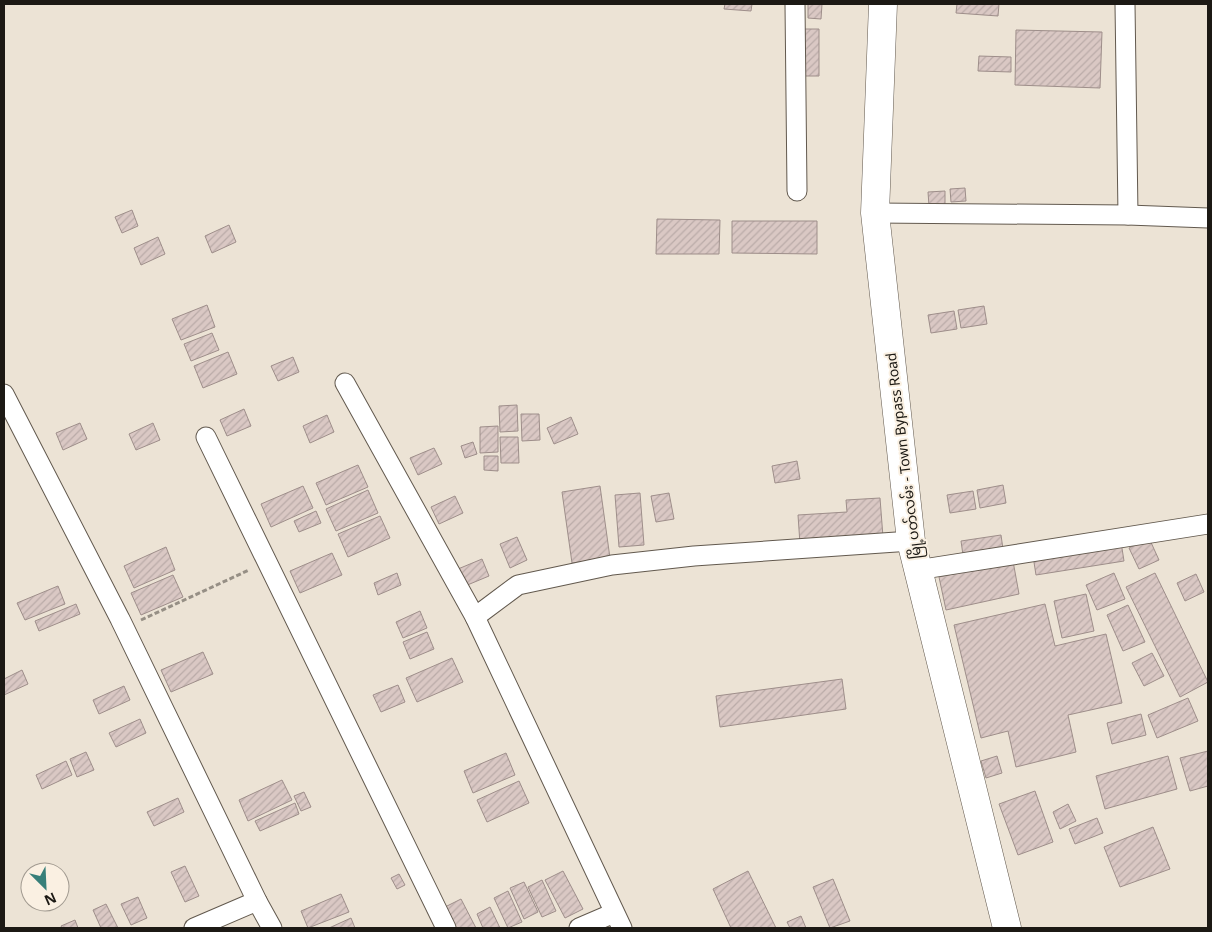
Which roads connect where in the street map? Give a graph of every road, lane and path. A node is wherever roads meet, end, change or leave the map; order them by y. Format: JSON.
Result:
{"nodes":[{"id":1,"x":795,"y":4,"type":"edge"},
{"id":2,"x":882,"y":4,"type":"edge"},
{"id":3,"x":1124,"y":4,"type":"edge"},
{"id":4,"x":797,"y":192,"type":"dead end"},
{"id":5,"x":875,"y":214,"type":"junction"},
{"id":6,"x":1128,"y":215,"type":"junction"},
{"id":7,"x":1208,"y":218,"type":"edge"},
{"id":8,"x":345,"y":383,"type":"dead end"},
{"id":9,"x":4,"y":394,"type":"edge"},
{"id":10,"x":206,"y":437,"type":"dead end"},
{"id":11,"x":1208,"y":524,"type":"edge"},
{"id":12,"x":911,"y":541,"type":"junction"},
{"id":13,"x":268,"y":561,"type":"junction"},
{"id":14,"x":917,"y":570,"type":"junction"},
{"id":15,"x":475,"y":617,"type":"junction"},
{"id":16,"x":125,"y":628,"type":"junction"},
{"id":17,"x":257,"y":901,"type":"junction"},
{"id":18,"x":618,"y":921,"type":"edge"},
{"id":19,"x":194,"y":928,"type":"edge"},
{"id":20,"x":272,"y":928,"type":"edge"},
{"id":21,"x":446,"y":928,"type":"edge"},
{"id":22,"x":579,"y":928,"type":"edge"},
{"id":23,"x":1007,"y":928,"type":"edge"}],
"edges":[{"from":1,"to":4,"type":"street"},
{"from":2,"to":5,"type":"main road","name":"မြို့ပတ်လမ်း - Town Bypass Road"},
{"from":3,"to":6,"type":"street"},
{"from":5,"to":6,"type":"street"},
{"from":5,"to":12,"type":"main road","name":"မြို့ပတ်လမ်း - Town Bypass Road"},
{"from":6,"to":7,"type":"street"},
{"from":8,"to":15,"type":"street"},
{"from":9,"to":16,"type":"street"},
{"from":10,"to":13,"type":"street"},
{"from":11,"to":14,"type":"street"},
{"from":12,"to":14,"type":"main road","name":"မြို့ပတ်လမ်း - Town Bypass Road"},
{"from":12,"to":15,"type":"street"},
{"from":13,"to":16,"type":"path"},
{"from":13,"to":21,"type":"street"},
{"from":14,"to":23,"type":"main road","name":"မြို့ပတ်လမ်း - Town Bypass Road"},
{"from":15,"to":18,"type":"street"},
{"from":16,"to":17,"type":"street"},
{"from":17,"to":19,"type":"street"},
{"from":17,"to":20,"type":"street"},
{"from":18,"to":22,"type":"street"}]}
